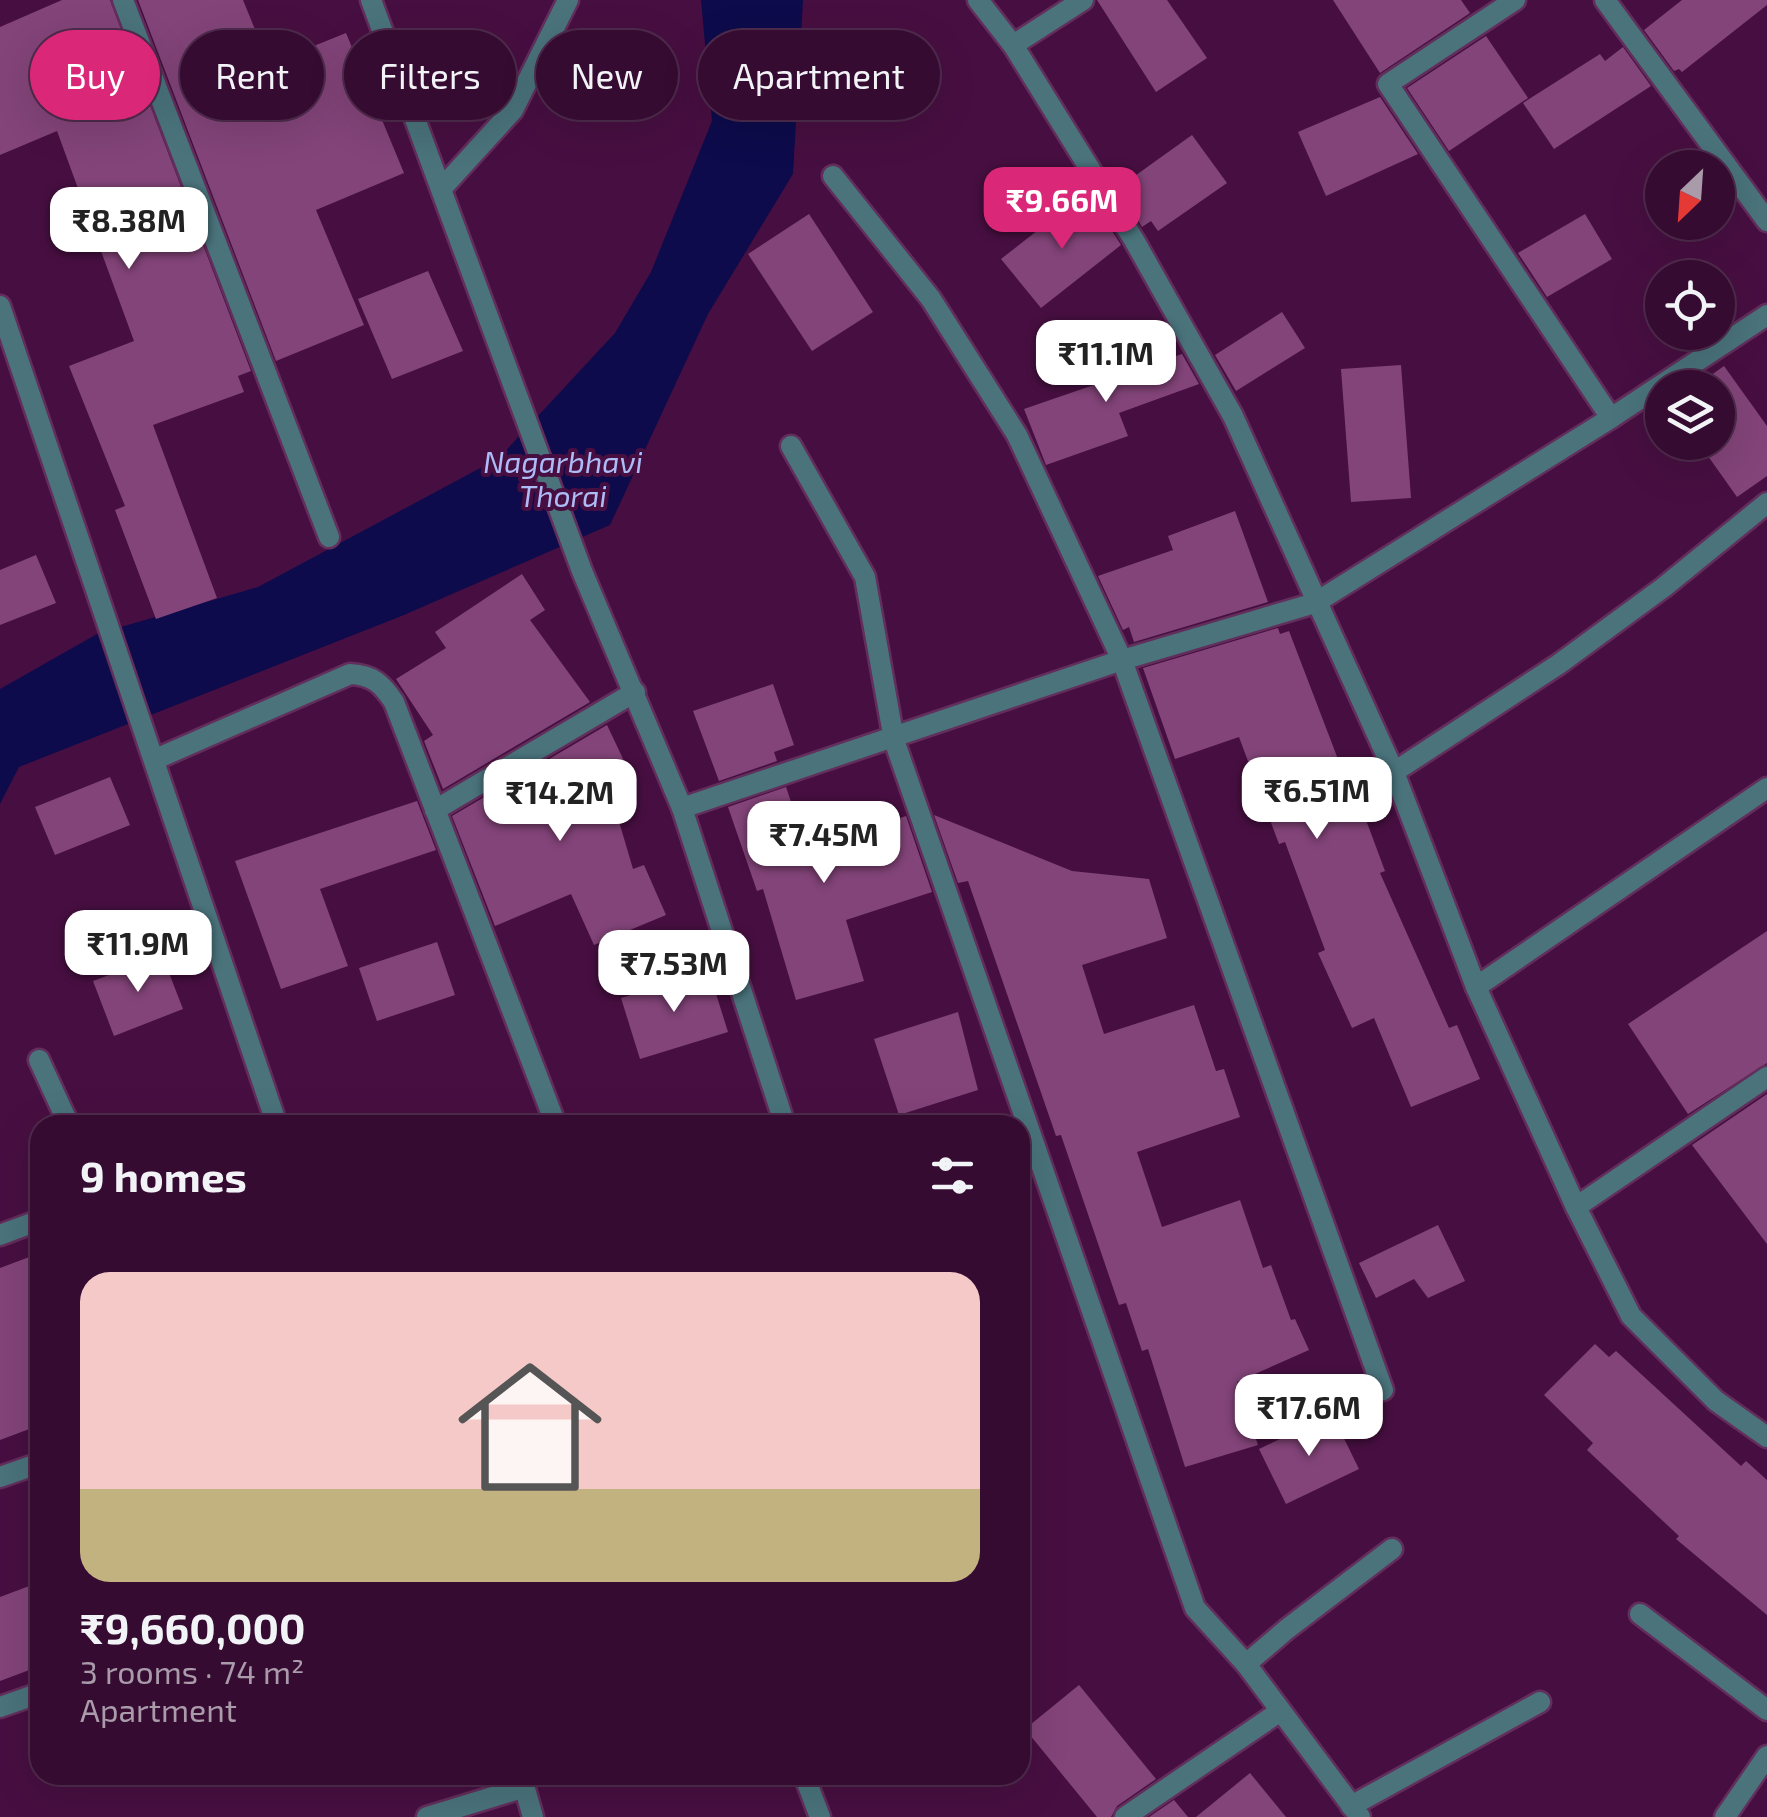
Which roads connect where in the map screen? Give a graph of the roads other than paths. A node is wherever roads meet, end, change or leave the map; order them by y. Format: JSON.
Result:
{"nodes":[{"id":1,"x":124,"y":0,"type":"edge"},
{"id":2,"x":371,"y":0,"type":"edge"},
{"id":3,"x":568,"y":0,"type":"edge"},
{"id":4,"x":978,"y":0,"type":"edge"},
{"id":5,"x":1084,"y":0,"type":"edge"},
{"id":6,"x":1515,"y":0,"type":"edge"},
{"id":7,"x":1605,"y":0,"type":"edge"},
{"id":8,"x":1013,"y":45,"type":"junction"},
{"id":9,"x":834,"y":176,"type":"dead end"},
{"id":10,"x":442,"y":188,"type":"junction"},
{"id":11,"x":1767,"y":222,"type":"edge"},
{"id":12,"x":0,"y":306,"type":"edge"},
{"id":13,"x":1767,"y":315,"type":"edge"},
{"id":14,"x":1611,"y":418,"type":"junction"},
{"id":15,"x":792,"y":446,"type":"dead end"},
{"id":16,"x":1767,"y":503,"type":"edge"},
{"id":17,"x":329,"y":536,"type":"dead end"},
{"id":18,"x":1315,"y":602,"type":"junction"},
{"id":19,"x":1122,"y":660,"type":"junction"},
{"id":20,"x":636,"y":692,"type":"junction"},
{"id":21,"x":894,"y":740,"type":"junction"},
{"id":22,"x":156,"y":759,"type":"junction"},
{"id":23,"x":1394,"y":772,"type":"junction"},
{"id":24,"x":1767,"y":788,"type":"edge"},
{"id":25,"x":682,"y":808,"type":"junction"},
{"id":26,"x":435,"y":810,"type":"junction"},
{"id":27,"x":1476,"y":986,"type":"junction"},
{"id":28,"x":39,"y":1060,"type":"dead end"},
{"id":29,"x":1767,"y":1076,"type":"edge"},
{"id":30,"x":64,"y":1115,"type":"edge"},
{"id":31,"x":274,"y":1115,"type":"edge"},
{"id":32,"x":552,"y":1115,"type":"edge"},
{"id":33,"x":782,"y":1115,"type":"edge"},
{"id":34,"x":1024,"y":1115,"type":"edge"},
{"id":35,"x":1030,"y":1132,"type":"edge"},
{"id":36,"x":1576,"y":1207,"type":"junction"},
{"id":37,"x":30,"y":1224,"type":"edge"},
{"id":38,"x":0,"y":1235,"type":"edge"},
{"id":39,"x":1383,"y":1390,"type":"dead end"},
{"id":40,"x":1767,"y":1437,"type":"edge"},
{"id":41,"x":30,"y":1466,"type":"edge"},
{"id":42,"x":0,"y":1477,"type":"edge"},
{"id":43,"x":1392,"y":1550,"type":"dead end"},
{"id":44,"x":1640,"y":1614,"type":"dead end"},
{"id":45,"x":1246,"y":1664,"type":"junction"},
{"id":46,"x":30,"y":1696,"type":"edge"},
{"id":47,"x":1540,"y":1702,"type":"dead end"},
{"id":48,"x":0,"y":1707,"type":"edge"},
{"id":49,"x":1767,"y":1710,"type":"edge"},
{"id":50,"x":1280,"y":1712,"type":"junction"},
{"id":51,"x":1767,"y":1756,"type":"edge"},
{"id":52,"x":512,"y":1785,"type":"edge"},
{"id":53,"x":524,"y":1785,"type":"edge"},
{"id":54,"x":808,"y":1785,"type":"edge"},
{"id":55,"x":1355,"y":1811,"type":"edge"},
{"id":56,"x":428,"y":1817,"type":"edge"},
{"id":57,"x":534,"y":1817,"type":"edge"},
{"id":58,"x":820,"y":1817,"type":"edge"},
{"id":59,"x":1125,"y":1817,"type":"edge"},
{"id":60,"x":1725,"y":1817,"type":"edge"}],
"edges":[{"from":1,"to":17,"type":"street"},
{"from":2,"to":10,"type":"street"},
{"from":3,"to":10,"type":"street"},
{"from":4,"to":8,"type":"street"},
{"from":5,"to":8,"type":"street"},
{"from":6,"to":14,"type":"street"},
{"from":7,"to":11,"type":"street"},
{"from":8,"to":18,"type":"street"},
{"from":9,"to":19,"type":"street"},
{"from":10,"to":20,"type":"street"},
{"from":12,"to":22,"type":"street"},
{"from":13,"to":14,"type":"street"},
{"from":14,"to":18,"type":"street"},
{"from":15,"to":21,"type":"street"},
{"from":16,"to":23,"type":"street"},
{"from":18,"to":19,"type":"street"},
{"from":18,"to":23,"type":"street"},
{"from":19,"to":21,"type":"street"},
{"from":19,"to":39,"type":"street"},
{"from":20,"to":25,"type":"street"},
{"from":20,"to":26,"type":"street"},
{"from":21,"to":25,"type":"street"},
{"from":21,"to":34,"type":"street"},
{"from":22,"to":26,"type":"street"},
{"from":22,"to":31,"type":"street"},
{"from":23,"to":27,"type":"street"},
{"from":24,"to":27,"type":"street"},
{"from":25,"to":33,"type":"street"},
{"from":26,"to":32,"type":"street"},
{"from":27,"to":36,"type":"street"},
{"from":28,"to":30,"type":"street"},
{"from":29,"to":36,"type":"street"},
{"from":35,"to":45,"type":"street"},
{"from":36,"to":40,"type":"street"},
{"from":37,"to":38,"type":"street"},
{"from":41,"to":42,"type":"street"},
{"from":43,"to":45,"type":"street"},
{"from":44,"to":49,"type":"street"},
{"from":45,"to":50,"type":"street"},
{"from":46,"to":48,"type":"street"},
{"from":47,"to":55,"type":"street"},
{"from":50,"to":55,"type":"street"},
{"from":50,"to":59,"type":"street"},
{"from":51,"to":60,"type":"street"},
{"from":52,"to":56,"type":"street"},
{"from":53,"to":57,"type":"street"},
{"from":54,"to":58,"type":"street"}]}
